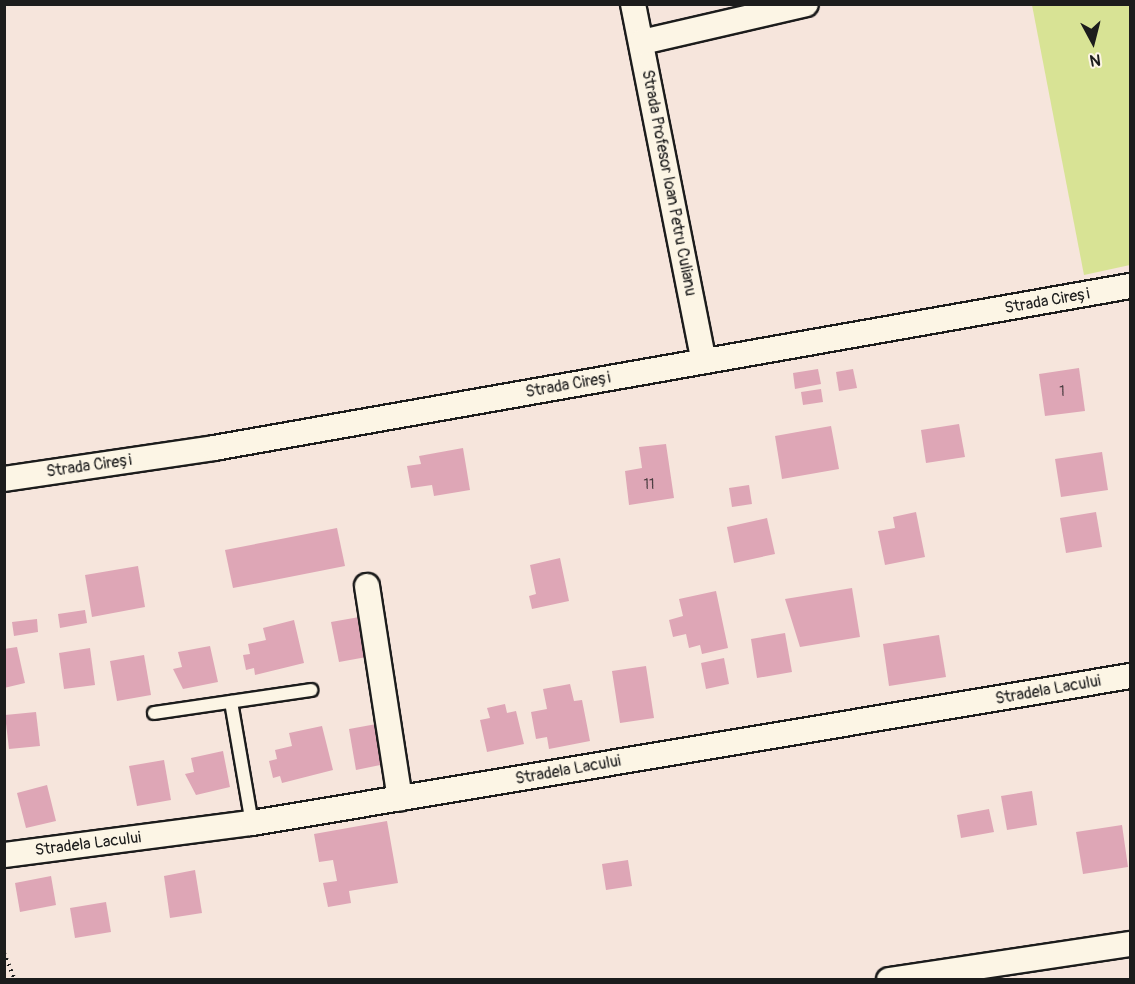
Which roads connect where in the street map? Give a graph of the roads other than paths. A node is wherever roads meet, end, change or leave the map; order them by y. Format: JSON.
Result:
{"nodes":[{"id":1,"x":633,"y":4,"type":"edge"},
{"id":2,"x":806,"y":4,"type":"edge"},
{"id":3,"x":642,"y":42,"type":"junction"},
{"id":4,"x":1131,"y":286,"type":"edge"},
{"id":5,"x":704,"y":361,"type":"junction"},
{"id":6,"x":4,"y":479,"type":"edge"},
{"id":7,"x":367,"y":586,"type":"dead end"},
{"id":8,"x":1131,"y":676,"type":"edge"},
{"id":9,"x":311,"y":690,"type":"dead end"},
{"id":10,"x":231,"y":702,"type":"junction"},
{"id":11,"x":154,"y":713,"type":"dead end"},
{"id":12,"x":400,"y":798,"type":"junction"},
{"id":13,"x":252,"y":823,"type":"junction"},
{"id":14,"x":4,"y":855,"type":"edge"},
{"id":15,"x":1131,"y":944,"type":"edge"},
{"id":16,"x":889,"y":980,"type":"edge"}],
"edges":[{"from":1,"to":3,"type":"street","name":"Strada Profesor Ioan Petru Culianu"},
{"from":2,"to":3,"type":"street"},
{"from":3,"to":5,"type":"street","name":"Strada Profesor Ioan Petru Culianu"},
{"from":4,"to":5,"type":"street","name":"Strada Cireși"},
{"from":5,"to":6,"type":"street","name":"Strada Cireși"},
{"from":7,"to":12,"type":"street"},
{"from":8,"to":12,"type":"street","name":"Stradela Lacului"},
{"from":9,"to":10,"type":"lane"},
{"from":10,"to":11,"type":"lane"},
{"from":10,"to":13,"type":"lane"},
{"from":12,"to":13,"type":"street","name":"Stradela Lacului"},
{"from":13,"to":14,"type":"street","name":"Stradela Lacului"},
{"from":15,"to":16,"type":"street"}]}
